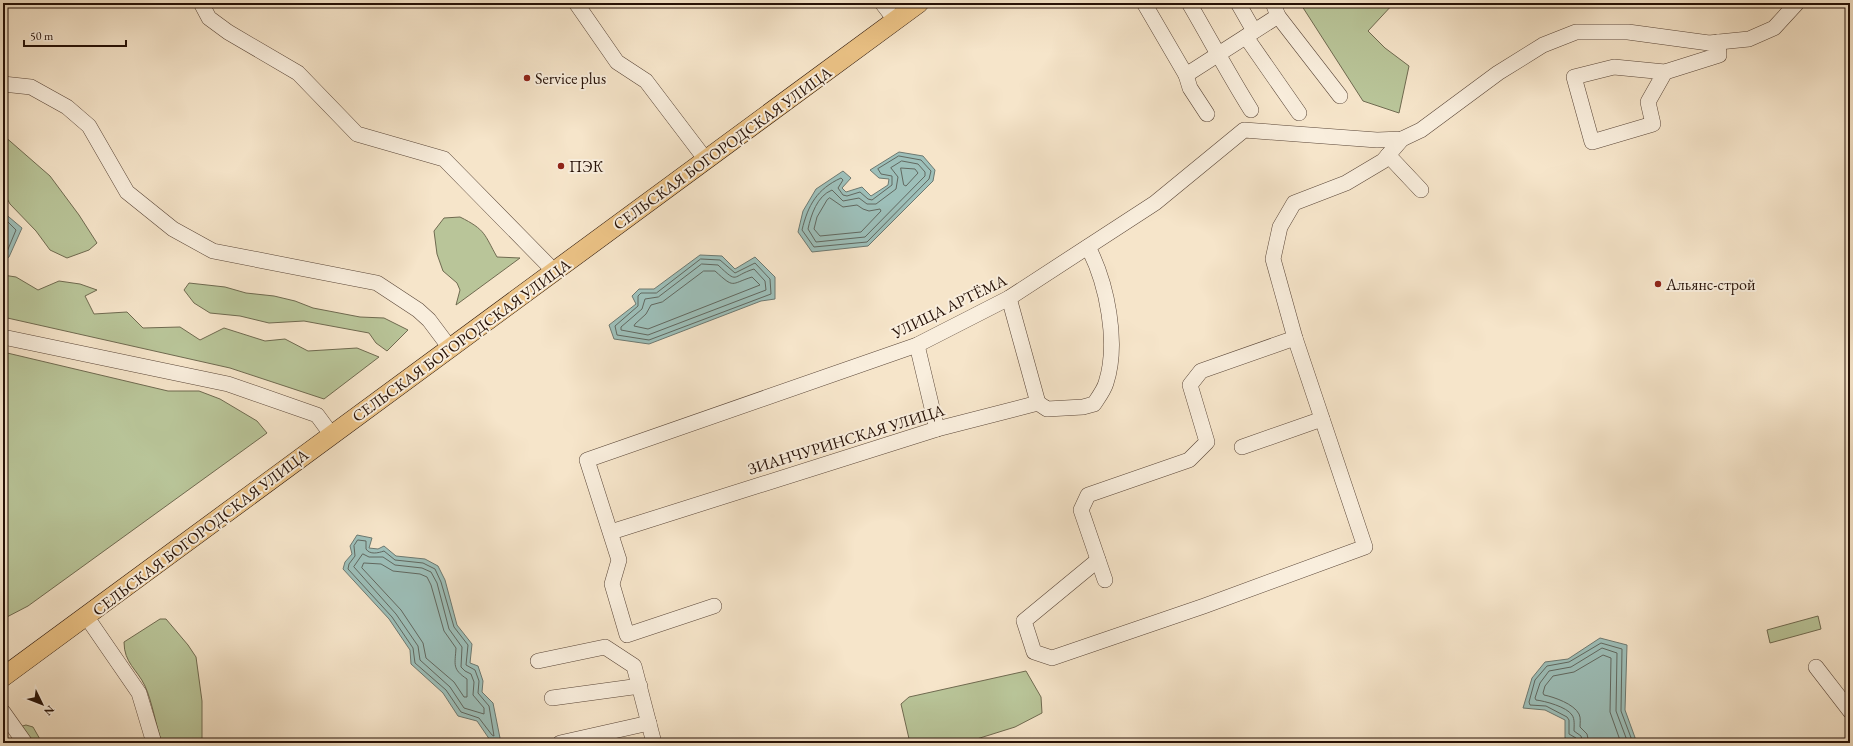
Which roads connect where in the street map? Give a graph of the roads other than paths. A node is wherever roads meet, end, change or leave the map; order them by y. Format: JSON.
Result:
{"nodes":[{"id":1,"x":201,"y":3,"type":"edge"},
{"id":2,"x":576,"y":3,"type":"edge"},
{"id":3,"x":882,"y":3,"type":"edge"},
{"id":4,"x":919,"y":3,"type":"edge"},
{"id":5,"x":1144,"y":3,"type":"edge"},
{"id":6,"x":1189,"y":3,"type":"edge"},
{"id":7,"x":1238,"y":3,"type":"edge"},
{"id":8,"x":1797,"y":3,"type":"edge"},
{"id":9,"x":1276,"y":9,"type":"edge"},
{"id":10,"x":895,"y":20,"type":"junction"},
{"id":11,"x":1250,"y":34,"type":"junction"},
{"id":12,"x":1718,"y":42,"type":"junction"},
{"id":13,"x":1219,"y":54,"type":"junction"},
{"id":14,"x":1665,"y":72,"type":"junction"},
{"id":15,"x":1186,"y":75,"type":"junction"},
{"id":16,"x":3,"y":84,"type":"edge"},
{"id":17,"x":1340,"y":96,"type":"dead end"},
{"id":18,"x":1250,"y":110,"type":"dead end"},
{"id":19,"x":1298,"y":113,"type":"dead end"},
{"id":20,"x":1207,"y":114,"type":"dead end"},
{"id":21,"x":1402,"y":139,"type":"junction"},
{"id":22,"x":1388,"y":155,"type":"junction"},
{"id":23,"x":706,"y":160,"type":"junction"},
{"id":24,"x":1421,"y":190,"type":"dead end"},
{"id":25,"x":1088,"y":247,"type":"junction"},
{"id":26,"x":554,"y":271,"type":"junction"},
{"id":27,"x":1009,"y":298,"type":"junction"},
{"id":28,"x":3,"y":337,"type":"edge"},
{"id":29,"x":1295,"y":338,"type":"junction"},
{"id":30,"x":917,"y":345,"type":"junction"},
{"id":31,"x":450,"y":348,"type":"junction"},
{"id":32,"x":1038,"y":403,"type":"junction"},
{"id":33,"x":1322,"y":419,"type":"junction"},
{"id":34,"x":937,"y":429,"type":"junction"},
{"id":35,"x":331,"y":434,"type":"junction"},
{"id":36,"x":1242,"y":447,"type":"dead end"},
{"id":37,"x":611,"y":532,"type":"junction"},
{"id":38,"x":1098,"y":560,"type":"junction"},
{"id":39,"x":1105,"y":580,"type":"dead end"},
{"id":40,"x":714,"y":606,"type":"dead end"},
{"id":41,"x":86,"y":616,"type":"junction"},
{"id":42,"x":538,"y":661,"type":"dead end"},
{"id":43,"x":1816,"y":667,"type":"dead end"},
{"id":44,"x":3,"y":677,"type":"edge"},
{"id":45,"x":640,"y":686,"type":"junction"},
{"id":46,"x":552,"y":698,"type":"dead end"},
{"id":47,"x":1850,"y":710,"type":"edge"},
{"id":48,"x":3,"y":712,"type":"edge"},
{"id":49,"x":649,"y":723,"type":"junction"},
{"id":50,"x":25,"y":743,"type":"edge"},
{"id":51,"x":154,"y":743,"type":"edge"},
{"id":52,"x":560,"y":743,"type":"edge"},
{"id":53,"x":654,"y":743,"type":"edge"}],
"edges":[{"from":1,"to":26,"type":"street"},
{"from":2,"to":23,"type":"street"},
{"from":3,"to":10,"type":"street"},
{"from":4,"to":10,"type":"main road","name":"СЕЛЬСКАЯ БОГОРОДСКАЯ УЛИЦА"},
{"from":5,"to":15,"type":"street"},
{"from":6,"to":13,"type":"street"},
{"from":7,"to":11,"type":"street"},
{"from":8,"to":12,"type":"street"},
{"from":9,"to":11,"type":"street"},
{"from":9,"to":17,"type":"street"},
{"from":10,"to":23,"type":"main road","name":"СЕЛЬСКАЯ БОГОРОДСКАЯ УЛИЦА"},
{"from":11,"to":13,"type":"street"},
{"from":11,"to":19,"type":"street"},
{"from":12,"to":14,"type":"street"},
{"from":12,"to":21,"type":"street"},
{"from":13,"to":15,"type":"street"},
{"from":13,"to":18,"type":"street"},
{"from":14,"to":14,"type":"street"},
{"from":15,"to":20,"type":"street"},
{"from":16,"to":31,"type":"street"},
{"from":21,"to":22,"type":"street"},
{"from":21,"to":25,"type":"street","name":"УЛИЦА АРТЁМА"},
{"from":22,"to":24,"type":"street"},
{"from":22,"to":29,"type":"street"},
{"from":23,"to":26,"type":"main road","name":"СЕЛЬСКАЯ БОГОРОДСКАЯ УЛИЦА"},
{"from":25,"to":27,"type":"street","name":"УЛИЦА АРТЁМА"},
{"from":25,"to":32,"type":"street"},
{"from":26,"to":31,"type":"main road","name":"СЕЛЬСКАЯ БОГОРОДСКАЯ УЛИЦА"},
{"from":27,"to":30,"type":"street","name":"УЛИЦА АРТЁМА"},
{"from":27,"to":32,"type":"street"},
{"from":28,"to":35,"type":"street"},
{"from":29,"to":33,"type":"street"},
{"from":29,"to":38,"type":"street"},
{"from":30,"to":34,"type":"street"},
{"from":30,"to":37,"type":"street","name":"УЛИЦА АРТЁМА"},
{"from":31,"to":35,"type":"main road","name":"СЕЛЬСКАЯ БОГОРОДСКАЯ УЛИЦА"},
{"from":32,"to":34,"type":"street","name":"ЗИАНЧУРИНСКАЯ УЛИЦА"},
{"from":33,"to":36,"type":"street"},
{"from":33,"to":38,"type":"street"},
{"from":34,"to":37,"type":"street","name":"ЗИАНЧУРИНСКАЯ УЛИЦА"},
{"from":35,"to":41,"type":"main road","name":"СЕЛЬСКАЯ БОГОРОДСКАЯ УЛИЦА"},
{"from":37,"to":40,"type":"street"},
{"from":38,"to":39,"type":"street"},
{"from":41,"to":44,"type":"main road","name":"СЕЛЬСКАЯ БОГОРОДСКАЯ УЛИЦА"},
{"from":41,"to":51,"type":"street"},
{"from":42,"to":45,"type":"street"},
{"from":43,"to":47,"type":"street"},
{"from":45,"to":46,"type":"street"},
{"from":45,"to":49,"type":"street"},
{"from":48,"to":50,"type":"street"},
{"from":49,"to":52,"type":"street"},
{"from":49,"to":53,"type":"street"}]}
